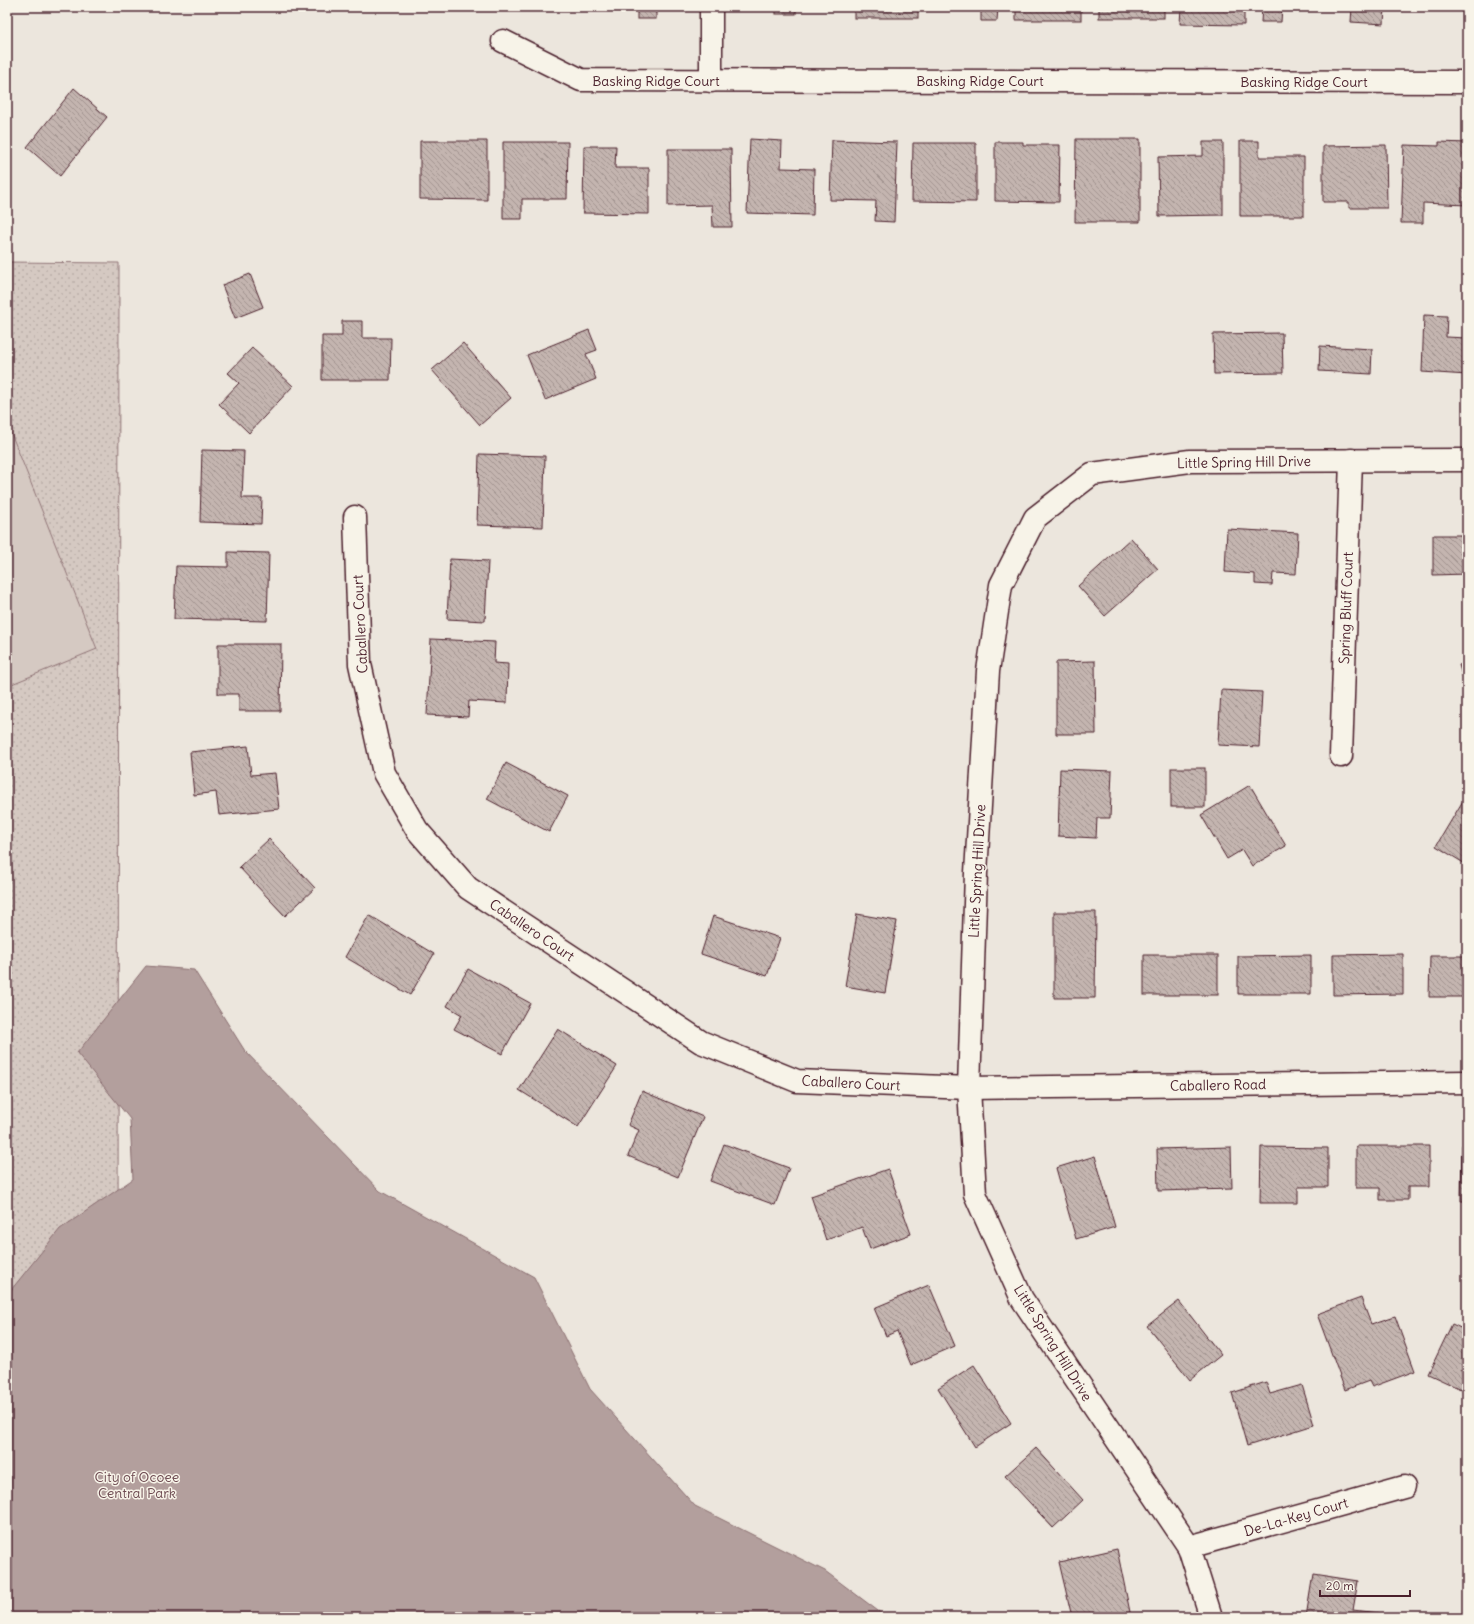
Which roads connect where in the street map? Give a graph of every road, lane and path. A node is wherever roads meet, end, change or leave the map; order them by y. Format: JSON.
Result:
{"nodes":[{"id":1,"x":711,"y":7,"type":"edge"},
{"id":2,"x":503,"y":41,"type":"dead end"},
{"id":3,"x":711,"y":81,"type":"junction"},
{"id":4,"x":1467,"y":82,"type":"edge"},
{"id":5,"x":1350,"y":460,"type":"junction"},
{"id":6,"x":1467,"y":460,"type":"edge"},
{"id":7,"x":355,"y":518,"type":"dead end"},
{"id":8,"x":1341,"y":756,"type":"dead end"},
{"id":9,"x":1467,"y":1082,"type":"edge"},
{"id":10,"x":969,"y":1088,"type":"junction"},
{"id":11,"x":1404,"y":1487,"type":"dead end"},
{"id":12,"x":1189,"y":1547,"type":"junction"},
{"id":13,"x":1211,"y":1617,"type":"edge"}],
"edges":[{"from":1,"to":3,"type":"street"},
{"from":2,"to":3,"type":"street","name":"Basking Ridge Court"},
{"from":3,"to":4,"type":"street","name":"Basking Ridge Court"},
{"from":5,"to":6,"type":"street","name":"Little Spring Hill Drive"},
{"from":5,"to":8,"type":"street","name":"Spring Bluff Court"},
{"from":5,"to":10,"type":"street","name":"Little Spring Hill Drive"},
{"from":7,"to":10,"type":"street","name":"Caballero Court"},
{"from":9,"to":10,"type":"street","name":"Caballero Road"},
{"from":10,"to":12,"type":"street","name":"Little Spring Hill Drive"},
{"from":11,"to":12,"type":"street","name":"De-La-Key Court"},
{"from":12,"to":13,"type":"street","name":"Little Spring Hill Drive"}]}
